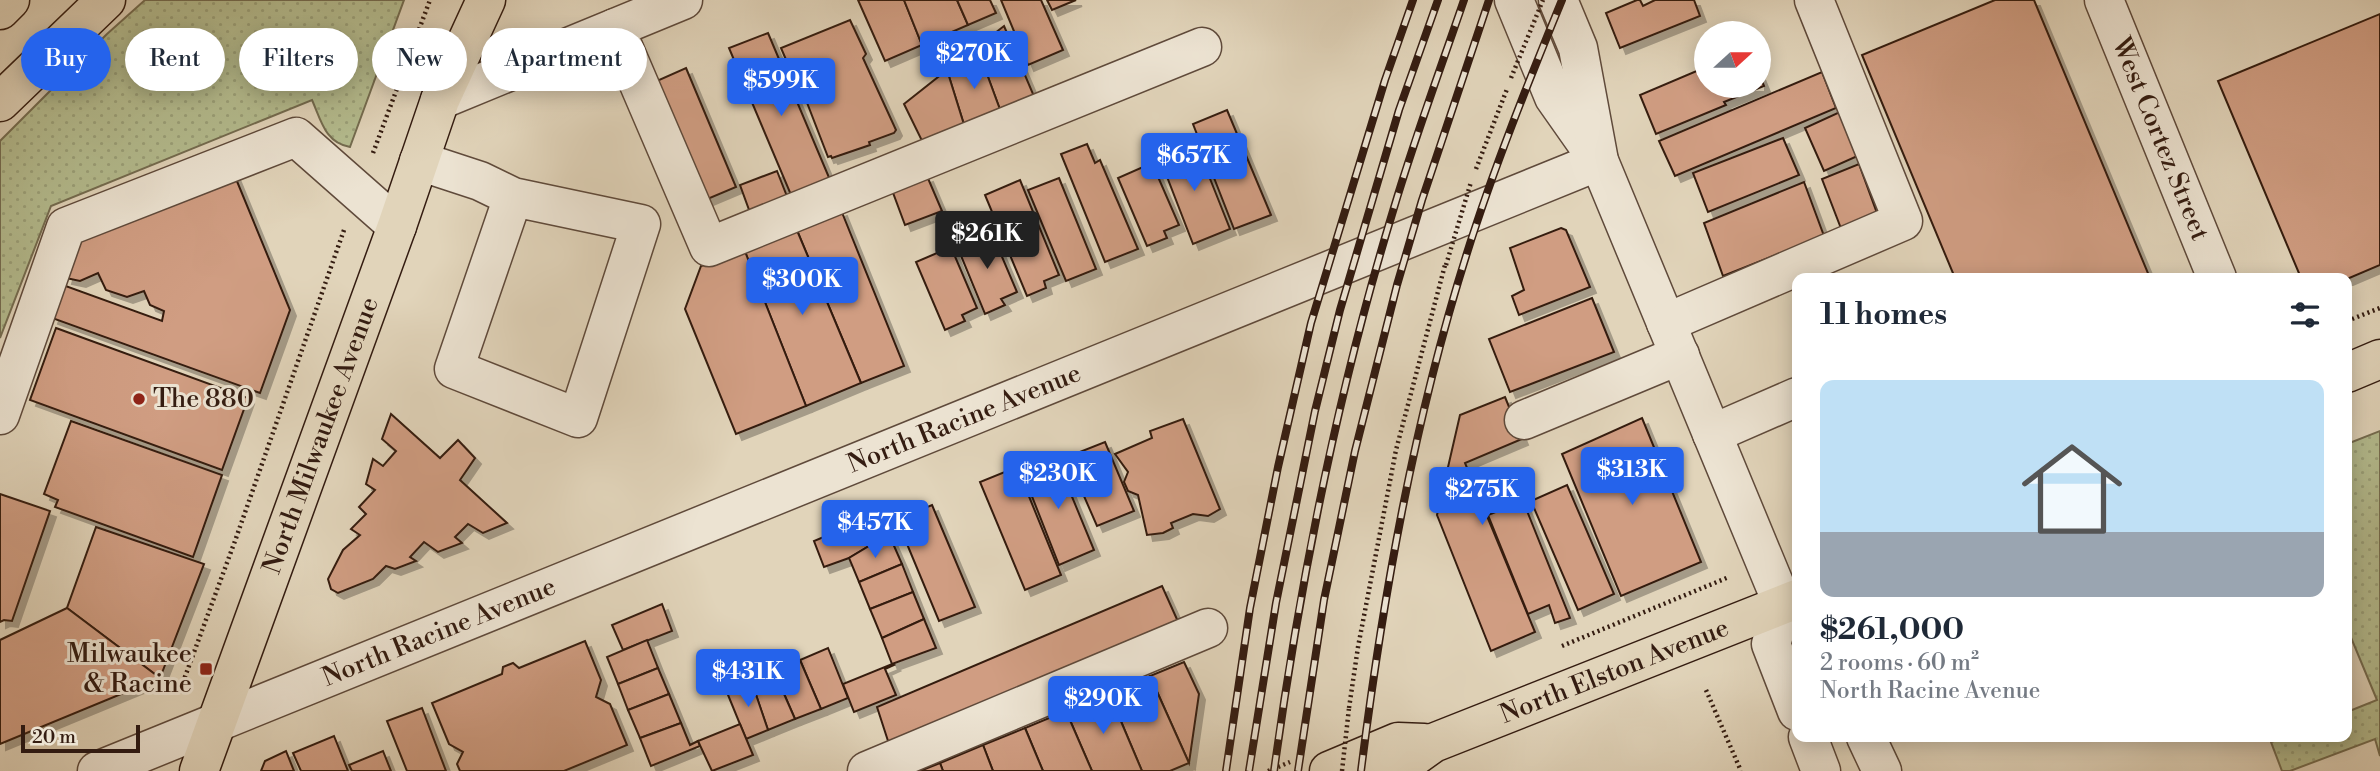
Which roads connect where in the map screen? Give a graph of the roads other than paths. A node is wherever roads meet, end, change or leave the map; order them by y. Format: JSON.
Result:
{"nodes":[{"id":1,"x":10,"y":0,"type":"edge"},
{"id":2,"x":106,"y":0,"type":"edge"},
{"id":3,"x":457,"y":0,"type":"edge"},
{"id":4,"x":486,"y":0,"type":"edge"},
{"id":5,"x":683,"y":0,"type":"edge"},
{"id":6,"x":1514,"y":0,"type":"edge"},
{"id":7,"x":1558,"y":0,"type":"edge"},
{"id":8,"x":1814,"y":0,"type":"edge"},
{"id":9,"x":2104,"y":0,"type":"edge"},
{"id":10,"x":0,"y":10,"type":"edge"},
{"id":11,"x":617,"y":28,"type":"edge"},
{"id":12,"x":1202,"y":47,"type":"dead end"},
{"id":13,"x":481,"y":83,"type":"edge"},
{"id":14,"x":642,"y":91,"type":"edge"},
{"id":15,"x":440,"y":100,"type":"junction"},
{"id":16,"x":0,"y":102,"type":"edge"},
{"id":17,"x":419,"y":161,"type":"junction"},
{"id":18,"x":1599,"y":161,"type":"junction"},
{"id":19,"x":513,"y":197,"type":"junction"},
{"id":20,"x":397,"y":226,"type":"junction"},
{"id":21,"x":1802,"y":273,"type":"edge"},
{"id":22,"x":2215,"y":273,"type":"edge"},
{"id":23,"x":1792,"y":278,"type":"edge"},
{"id":24,"x":1673,"y":339,"type":"junction"},
{"id":25,"x":2380,"y":359,"type":"edge"},
{"id":26,"x":2352,"y":371,"type":"edge"},
{"id":27,"x":1792,"y":399,"type":"edge"},
{"id":28,"x":0,"y":415,"type":"edge"},
{"id":29,"x":1524,"y":420,"type":"dead end"},
{"id":30,"x":1712,"y":434,"type":"junction"},
{"id":31,"x":1792,"y":604,"type":"edge"},
{"id":32,"x":1792,"y":606,"type":"edge"},
{"id":33,"x":1792,"y":608,"type":"edge"},
{"id":34,"x":1208,"y":628,"type":"dead end"},
{"id":35,"x":1792,"y":698,"type":"edge"},
{"id":36,"x":217,"y":722,"type":"junction"},
{"id":37,"x":1810,"y":742,"type":"edge"},
{"id":38,"x":1868,"y":742,"type":"edge"},
{"id":39,"x":1433,"y":743,"type":"junction"},
{"id":40,"x":97,"y":771,"type":"edge"},
{"id":41,"x":199,"y":771,"type":"edge"},
{"id":42,"x":867,"y":771,"type":"edge"},
{"id":43,"x":1329,"y":771,"type":"edge"},
{"id":44,"x":1394,"y":771,"type":"edge"},
{"id":45,"x":1821,"y":771,"type":"edge"},
{"id":46,"x":1882,"y":771,"type":"edge"}],
"edges":[{"from":1,"to":10,"type":"main road"},
{"from":2,"to":16,"type":"main road"},
{"from":3,"to":15,"type":"main road","name":"North Milwaukee Avenue"},
{"from":4,"to":15,"type":"main road","name":"North Milwaukee Avenue"},
{"from":5,"to":11,"type":"street"},
{"from":6,"to":18,"type":"street"},
{"from":7,"to":18,"type":"street"},
{"from":8,"to":21,"type":"street"},
{"from":9,"to":22,"type":"street","name":"West Cortez Street"},
{"from":12,"to":14,"type":"street"},
{"from":13,"to":15,"type":"street"},
{"from":15,"to":17,"type":"main road","name":"North Milwaukee Avenue"},
{"from":17,"to":19,"type":"street"},
{"from":17,"to":20,"type":"main road","name":"North Milwaukee Avenue"},
{"from":18,"to":24,"type":"street"},
{"from":18,"to":36,"type":"street","name":"North Racine Avenue"},
{"from":19,"to":19,"type":"street"},
{"from":20,"to":28,"type":"street"},
{"from":20,"to":36,"type":"main road","name":"North Milwaukee Avenue"},
{"from":23,"to":24,"type":"street"},
{"from":24,"to":29,"type":"street"},
{"from":24,"to":30,"type":"street"},
{"from":25,"to":26,"type":"main road"},
{"from":27,"to":30,"type":"street"},
{"from":30,"to":31,"type":"street"},
{"from":32,"to":39,"type":"main road","name":"North Elston Avenue"},
{"from":33,"to":35,"type":"street"},
{"from":34,"to":42,"type":"street"},
{"from":36,"to":40,"type":"street","name":"North Racine Avenue"},
{"from":36,"to":41,"type":"main road","name":"North Milwaukee Avenue"},
{"from":37,"to":45,"type":"street"},
{"from":38,"to":46,"type":"street"},
{"from":39,"to":43,"type":"main road","name":"North Elston Avenue"},
{"from":39,"to":44,"type":"main road","name":"North Elston Avenue"}]}
